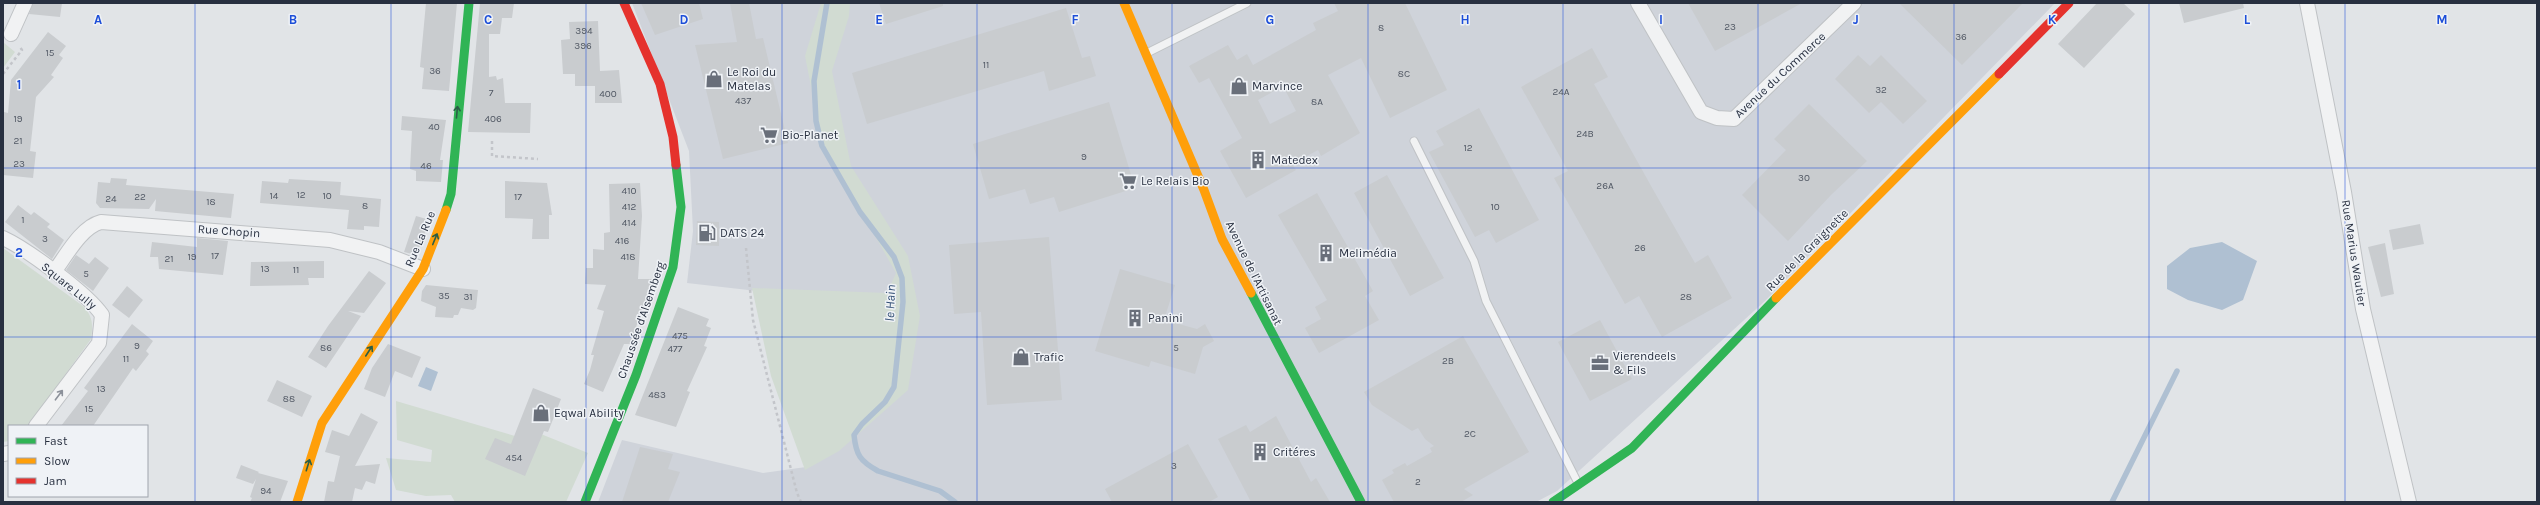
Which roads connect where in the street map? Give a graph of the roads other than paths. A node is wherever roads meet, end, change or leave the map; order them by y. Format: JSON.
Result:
{"nodes":[{"id":1,"x":25,"y":3,"type":"edge"},
{"id":2,"x":468,"y":3,"type":"edge"},
{"id":3,"x":624,"y":3,"type":"edge"},
{"id":4,"x":1124,"y":3,"type":"edge"},
{"id":5,"x":1247,"y":3,"type":"edge"},
{"id":6,"x":1638,"y":3,"type":"edge"},
{"id":7,"x":1854,"y":3,"type":"edge"},
{"id":8,"x":2069,"y":3,"type":"edge"},
{"id":9,"x":2307,"y":3,"type":"edge"},
{"id":10,"x":11,"y":34,"type":"road end"},
{"id":11,"x":1145,"y":54,"type":"junction"},
{"id":12,"x":1414,"y":141,"type":"dead end"},
{"id":13,"x":3,"y":238,"type":"edge"},
{"id":14,"x":423,"y":269,"type":"junction"},
{"id":15,"x":54,"y":272,"type":"junction"},
{"id":16,"x":37,"y":425,"type":"edge"},
{"id":17,"x":1579,"y":485,"type":"junction"},
{"id":18,"x":297,"y":502,"type":"edge"},
{"id":19,"x":585,"y":502,"type":"edge"},
{"id":20,"x":1360,"y":502,"type":"edge"},
{"id":21,"x":1553,"y":502,"type":"edge"},
{"id":22,"x":2409,"y":502,"type":"edge"}],
"edges":[{"from":1,"to":10,"type":"street"},
{"from":14,"to":2,"type":"street","name":"Rue La Rue","one_way":true},
{"from":3,"to":19,"type":"street","name":"Chaussée d'Alsemberg"},
{"from":4,"to":11,"type":"street","name":"Avenue de l'Artisanat"},
{"from":5,"to":11,"type":"lane"},
{"from":6,"to":7,"type":"street","name":"Avenue du Commerce"},
{"from":8,"to":17,"type":"street","name":"Rue de la Graignette"},
{"from":9,"to":22,"type":"street","name":"Rue Marius Wautier"},
{"from":11,"to":20,"type":"street","name":"Avenue de l'Artisanat"},
{"from":12,"to":17,"type":"lane"},
{"from":13,"to":15,"type":"street","name":"Square Lully"},
{"from":14,"to":15,"type":"street","name":"Rue Chopin"},
{"from":18,"to":14,"type":"street","name":"Rue La Rue","one_way":true},
{"from":16,"to":15,"type":"street","name":"Square Lully","one_way":true},
{"from":17,"to":21,"type":"street","name":"Rue de la Graignette"}]}
